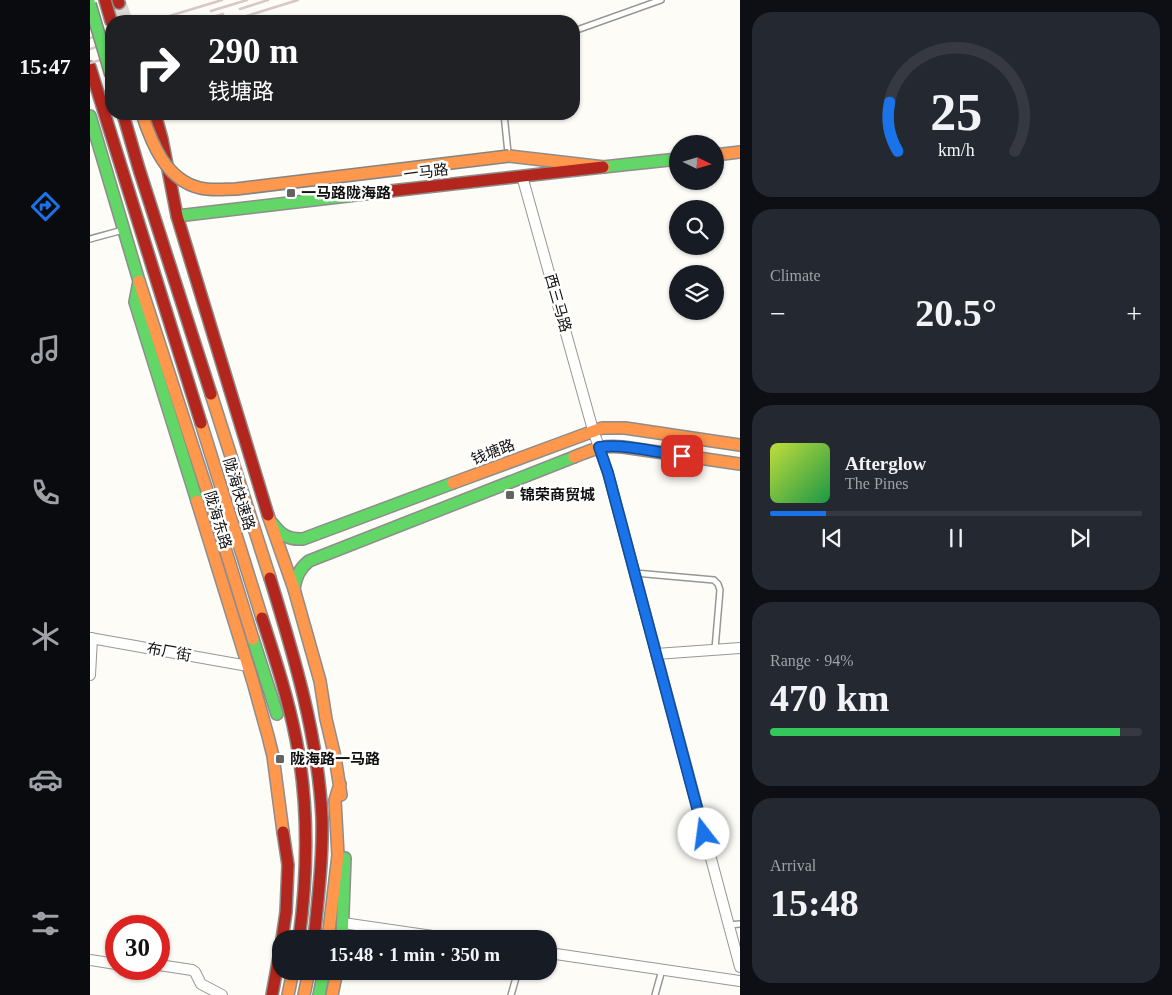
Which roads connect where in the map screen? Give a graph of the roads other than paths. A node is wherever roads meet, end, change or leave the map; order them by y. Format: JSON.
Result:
{"nodes":[{"id":1,"x":105,"y":0,"type":"edge"},
{"id":2,"x":661,"y":0,"type":"edge"},
{"id":3,"x":90,"y":4,"type":"edge"},
{"id":4,"x":109,"y":15,"type":"edge"},
{"id":5,"x":580,"y":29,"type":"edge"},
{"id":6,"x":105,"y":55,"type":"edge"},
{"id":7,"x":90,"y":67,"type":"edge"},
{"id":8,"x":105,"y":114,"type":"edge"},
{"id":9,"x":90,"y":116,"type":"edge"},
{"id":10,"x":107,"y":120,"type":"edge"},
{"id":11,"x":125,"y":120,"type":"edge"},
{"id":12,"x":144,"y":120,"type":"edge"},
{"id":13,"x":156,"y":120,"type":"edge"},
{"id":14,"x":505,"y":120,"type":"edge"},
{"id":15,"x":740,"y":152,"type":"edge"},
{"id":16,"x":724,"y":154,"type":"edge"},
{"id":17,"x":509,"y":156,"type":"junction"},
{"id":18,"x":669,"y":160,"type":"edge"},
{"id":19,"x":604,"y":167,"type":"junction"},
{"id":20,"x":522,"y":176,"type":"junction"},
{"id":21,"x":177,"y":216,"type":"junction"},
{"id":22,"x":123,"y":230,"type":"junction"},
{"id":23,"x":90,"y":239,"type":"edge"},
{"id":24,"x":139,"y":281,"type":"junction"},
{"id":25,"x":593,"y":430,"type":"junction"},
{"id":26,"x":740,"y":445,"type":"edge"},
{"id":27,"x":599,"y":447,"type":"junction"},
{"id":28,"x":740,"y":464,"type":"edge"},
{"id":29,"x":270,"y":521,"type":"junction"},
{"id":30,"x":635,"y":573,"type":"junction"},
{"id":31,"x":294,"y":589,"type":"junction"},
{"id":32,"x":91,"y":638,"type":"edge"},
{"id":33,"x":740,"y":648,"type":"edge"},
{"id":34,"x":715,"y":649,"type":"junction"},
{"id":35,"x":656,"y":654,"type":"junction"},
{"id":36,"x":248,"y":666,"type":"junction"},
{"id":37,"x":90,"y":675,"type":"edge"},
{"id":38,"x":280,"y":721,"type":"dead end"},
{"id":39,"x":286,"y":743,"type":"dead end"},
{"id":40,"x":340,"y":784,"type":"junction"},
{"id":41,"x":306,"y":838,"type":"junction"},
{"id":42,"x":343,"y":923,"type":"junction"},
{"id":43,"x":740,"y":924,"type":"edge"},
{"id":44,"x":728,"y":925,"type":"junction"},
{"id":45,"x":283,"y":930,"type":"edge"},
{"id":46,"x":300,"y":930,"type":"edge"},
{"id":47,"x":315,"y":930,"type":"edge"},
{"id":48,"x":329,"y":930,"type":"edge"},
{"id":49,"x":343,"y":930,"type":"edge"},
{"id":50,"x":391,"y":930,"type":"edge"},
{"id":51,"x":557,"y":954,"type":"edge"},
{"id":52,"x":90,"y":960,"type":"edge"},
{"id":53,"x":105,"y":962,"type":"edge"},
{"id":54,"x":170,"y":967,"type":"edge"},
{"id":55,"x":740,"y":967,"type":"edge"},
{"id":56,"x":662,"y":970,"type":"junction"},
{"id":57,"x":275,"y":980,"type":"edge"},
{"id":58,"x":291,"y":980,"type":"edge"},
{"id":59,"x":307,"y":980,"type":"edge"},
{"id":60,"x":322,"y":980,"type":"edge"},
{"id":61,"x":335,"y":980,"type":"edge"},
{"id":62,"x":515,"y":980,"type":"edge"},
{"id":63,"x":740,"y":981,"type":"edge"},
{"id":64,"x":319,"y":994,"type":"edge"},
{"id":65,"x":222,"y":995,"type":"edge"},
{"id":66,"x":272,"y":995,"type":"edge"},
{"id":67,"x":288,"y":995,"type":"edge"},
{"id":68,"x":304,"y":995,"type":"edge"},
{"id":69,"x":332,"y":995,"type":"edge"},
{"id":70,"x":511,"y":995,"type":"edge"},
{"id":71,"x":655,"y":995,"type":"edge"}],
"edges":[{"from":1,"to":4,"type":"main road"},
{"from":2,"to":5,"type":"lane"},
{"from":3,"to":6,"type":"main road","bridge":true},
{"from":7,"to":8,"type":"main road","name":"陇海快速路"},
{"from":9,"to":22,"type":"main road","name":"陇海东路"},
{"from":10,"to":41,"type":"main road","name":"陇海快速路"},
{"from":11,"to":47,"type":"main road","name":"陇海快速路"},
{"from":12,"to":17,"type":"main road","bridge":true},
{"from":13,"to":21,"type":"main road"},
{"from":14,"to":17,"type":"lane"},
{"from":15,"to":16,"type":"main road"},
{"from":17,"to":19,"type":"main road"},
{"from":18,"to":19,"type":"main road","name":"一马路"},
{"from":19,"to":20,"type":"main road","name":"一马路"},
{"from":20,"to":21,"type":"main road","name":"一马路"},
{"from":20,"to":25,"type":"street","name":"西三马路"},
{"from":21,"to":29,"type":"main road"},
{"from":22,"to":23,"type":"lane"},
{"from":22,"to":24,"type":"main road","name":"陇海东路"},
{"from":24,"to":36,"type":"main road","name":"陇海东路"},
{"from":24,"to":38,"type":"main road"},
{"from":25,"to":26,"type":"main road","name":"钱塘路"},
{"from":25,"to":27,"type":"street","name":"西三马路"},
{"from":25,"to":29,"type":"main road","name":"钱塘路"},
{"from":27,"to":28,"type":"main road"},
{"from":27,"to":30,"type":"street","name":"西三马路"},
{"from":27,"to":31,"type":"main road"},
{"from":29,"to":31,"type":"main road"},
{"from":30,"to":34,"type":"lane"},
{"from":30,"to":35,"type":"street","name":"西三马路"},
{"from":31,"to":40,"type":"main road"},
{"from":32,"to":36,"type":"street","name":"布厂街"},
{"from":32,"to":37,"type":"street"},
{"from":33,"to":34,"type":"street"},
{"from":34,"to":35,"type":"street"},
{"from":35,"to":44,"type":"street","name":"西三马路"},
{"from":36,"to":45,"type":"main road","name":"陇海东路"},
{"from":39,"to":41,"type":"main road"},
{"from":40,"to":42,"type":"main road"},
{"from":40,"to":48,"type":"main road"},
{"from":41,"to":46,"type":"main road","name":"陇海快速路"},
{"from":42,"to":49,"type":"main road"},
{"from":42,"to":50,"type":"street"},
{"from":43,"to":44,"type":"lane"},
{"from":44,"to":55,"type":"street","name":"西三马路"},
{"from":51,"to":56,"type":"street"},
{"from":52,"to":53,"type":"street"},
{"from":54,"to":65,"type":"street"},
{"from":56,"to":63,"type":"street"},
{"from":56,"to":71,"type":"lane"},
{"from":57,"to":66,"type":"main road"},
{"from":58,"to":67,"type":"main road"},
{"from":59,"to":68,"type":"main road"},
{"from":60,"to":64,"type":"main road"},
{"from":61,"to":69,"type":"main road"},
{"from":62,"to":70,"type":"lane"}]}
